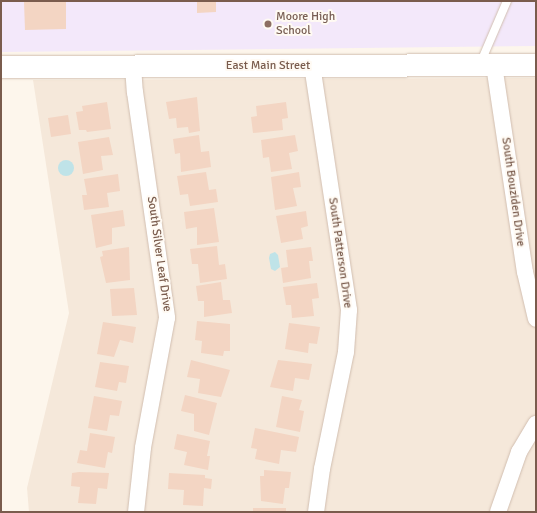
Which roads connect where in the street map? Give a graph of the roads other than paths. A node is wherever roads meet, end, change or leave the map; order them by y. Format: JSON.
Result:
{"nodes":[{"id":1,"x":507,"y":1,"type":"edge"},
{"id":2,"x":312,"y":65,"type":"junction"},
{"id":3,"x":487,"y":65,"type":"junction"},
{"id":4,"x":536,"y":65,"type":"edge"},
{"id":5,"x":133,"y":66,"type":"junction"},
{"id":6,"x":1,"y":67,"type":"edge"},
{"id":7,"x":536,"y":319,"type":"edge"},
{"id":8,"x":536,"y":424,"type":"edge"},
{"id":9,"x":136,"y":512,"type":"edge"},
{"id":10,"x":316,"y":512,"type":"edge"},
{"id":11,"x":498,"y":512,"type":"edge"}],
"edges":[{"from":1,"to":3,"type":"lane"},
{"from":2,"to":3,"type":"street","name":"East Main Street"},
{"from":2,"to":5,"type":"street","name":"East Main Street"},
{"from":2,"to":10,"type":"street","name":"South Patterson Drive"},
{"from":3,"to":4,"type":"street","name":"East Main Street"},
{"from":3,"to":7,"type":"street","name":"South Bouziden Drive"},
{"from":5,"to":6,"type":"street","name":"East Main Street"},
{"from":5,"to":9,"type":"street","name":"South Silver Leaf Drive"},
{"from":8,"to":11,"type":"street"}]}
